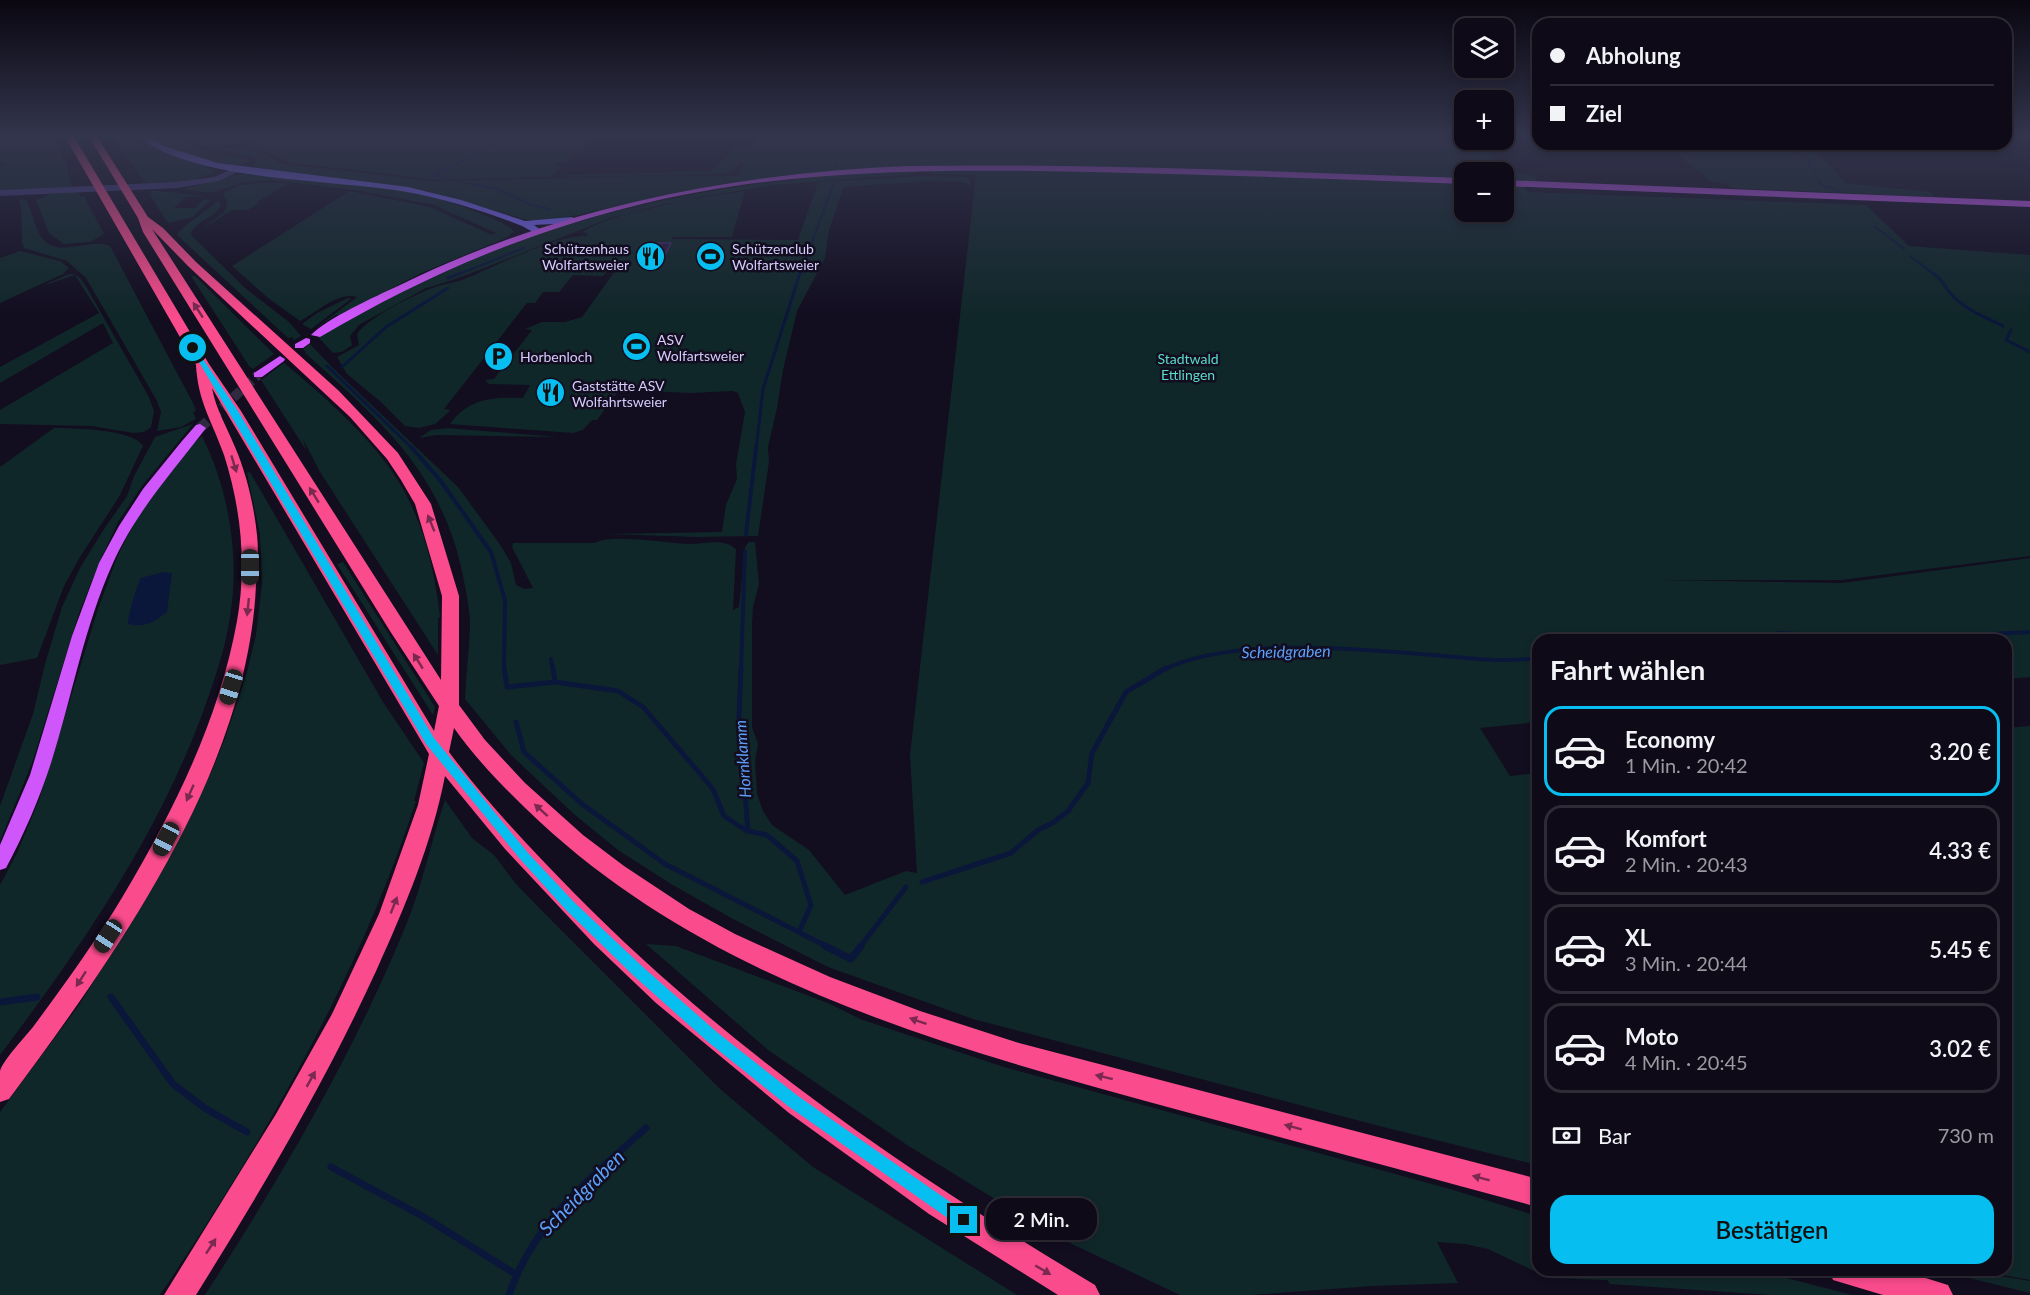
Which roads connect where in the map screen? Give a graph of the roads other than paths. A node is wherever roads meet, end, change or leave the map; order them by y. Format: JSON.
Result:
{"nodes":[{"id":1,"x":103,"y":195,"type":"edge"},
{"id":2,"x":129,"y":195,"type":"edge"},
{"id":3,"x":433,"y":195,"type":"edge"},
{"id":4,"x":676,"y":195,"type":"edge"},
{"id":5,"x":1815,"y":195,"type":"edge"},
{"id":6,"x":2030,"y":204,"type":"edge"},
{"id":7,"x":143,"y":218,"type":"junction"},
{"id":8,"x":531,"y":229,"type":"junction"},
{"id":9,"x":304,"y":345,"type":"junction"},
{"id":10,"x":280,"y":359,"type":"dead end"},
{"id":11,"x":202,"y":364,"type":"junction"},
{"id":12,"x":258,"y":375,"type":"tunnel mouth"},
{"id":13,"x":200,"y":428,"type":"tunnel mouth"},
{"id":14,"x":0,"y":863,"type":"edge"},
{"id":15,"x":0,"y":1090,"type":"edge"},
{"id":16,"x":1532,"y":1191,"type":"edge"},
{"id":17,"x":1866,"y":1276,"type":"edge"},
{"id":18,"x":179,"y":1295,"type":"edge"},
{"id":19,"x":1085,"y":1295,"type":"edge"},
{"id":20,"x":1938,"y":1295,"type":"edge"}],
"edges":[{"from":1,"to":11,"type":"highway"},
{"from":2,"to":7,"type":"highway"},
{"from":3,"to":8,"type":"main road"},
{"from":4,"to":8,"type":"main road"},
{"from":5,"to":6,"type":"main road"},
{"from":7,"to":9,"type":"highway"},
{"from":16,"to":7,"type":"highway","one_way":true},
{"from":8,"to":9,"type":"main road"},
{"from":18,"to":9,"type":"highway","one_way":true},
{"from":10,"to":12,"type":"main road"},
{"from":11,"to":15,"type":"highway","one_way":true},
{"from":11,"to":19,"type":"highway","one_way":true},
{"from":13,"to":14,"type":"main road"},
{"from":17,"to":20,"type":"highway"}]}
